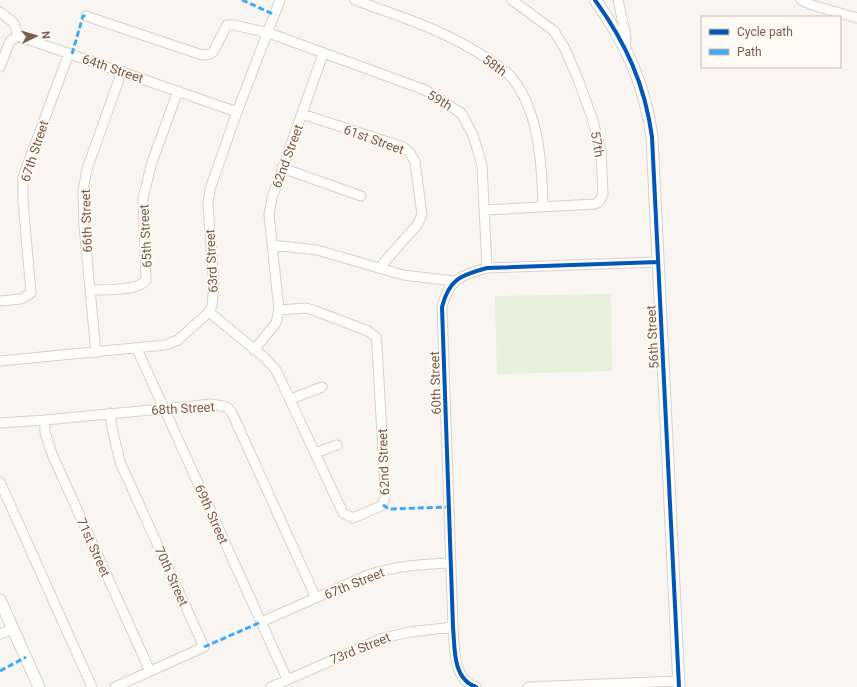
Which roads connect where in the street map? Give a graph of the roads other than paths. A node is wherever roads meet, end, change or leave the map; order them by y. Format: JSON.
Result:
{"nodes":[{"id":1,"x":280,"y":0,"type":"edge"},
{"id":2,"x":355,"y":0,"type":"edge"},
{"id":3,"x":512,"y":0,"type":"edge"},
{"id":4,"x":595,"y":0,"type":"edge"},
{"id":5,"x":618,"y":0,"type":"edge"},
{"id":6,"x":801,"y":0,"type":"edge"},
{"id":7,"x":0,"y":12,"type":"edge"},
{"id":8,"x":86,"y":16,"type":"dead end"},
{"id":9,"x":857,"y":18,"type":"edge"},
{"id":10,"x":269,"y":33,"type":"junction"},
{"id":11,"x":18,"y":36,"type":"junction"},
{"id":12,"x":625,"y":48,"type":"junction"},
{"id":13,"x":69,"y":53,"type":"junction"},
{"id":14,"x":323,"y":54,"type":"junction"},
{"id":15,"x":0,"y":68,"type":"edge"},
{"id":16,"x":122,"y":71,"type":"junction"},
{"id":17,"x":178,"y":91,"type":"junction"},
{"id":18,"x":237,"y":112,"type":"junction"},
{"id":19,"x":302,"y":114,"type":"junction"},
{"id":20,"x":282,"y":168,"type":"junction"},
{"id":21,"x":361,"y":196,"type":"dead end"},
{"id":22,"x":543,"y":206,"type":"junction"},
{"id":23,"x":485,"y":210,"type":"junction"},
{"id":24,"x":272,"y":245,"type":"junction"},
{"id":25,"x":658,"y":262,"type":"junction"},
{"id":26,"x":378,"y":268,"type":"junction"},
{"id":27,"x":487,"y":268,"type":"junction"},
{"id":28,"x":454,"y":281,"type":"junction"},
{"id":29,"x":90,"y":290,"type":"junction"},
{"id":30,"x":0,"y":301,"type":"edge"},
{"id":31,"x":279,"y":310,"type":"junction"},
{"id":32,"x":209,"y":312,"type":"junction"},
{"id":33,"x":137,"y":349,"type":"junction"},
{"id":34,"x":254,"y":350,"type":"junction"},
{"id":35,"x":96,"y":353,"type":"junction"},
{"id":36,"x":0,"y":361,"type":"edge"},
{"id":37,"x":322,"y":387,"type":"dead end"},
{"id":38,"x":291,"y":399,"type":"junction"},
{"id":39,"x":164,"y":408,"type":"junction"},
{"id":40,"x":110,"y":413,"type":"junction"},
{"id":41,"x":45,"y":420,"type":"junction"},
{"id":42,"x":0,"y":423,"type":"edge"},
{"id":43,"x":337,"y":445,"type":"dead end"},
{"id":44,"x":315,"y":453,"type":"junction"},
{"id":45,"x":0,"y":482,"type":"edge"},
{"id":46,"x":452,"y":563,"type":"junction"},
{"id":47,"x":316,"y":598,"type":"junction"},
{"id":48,"x":0,"y":600,"type":"edge"},
{"id":49,"x":261,"y":622,"type":"junction"},
{"id":50,"x":453,"y":627,"type":"junction"},
{"id":51,"x":13,"y":630,"type":"junction"},
{"id":52,"x":0,"y":634,"type":"edge"},
{"id":53,"x":150,"y":672,"type":"junction"},
{"id":54,"x":287,"y":679,"type":"junction"},
{"id":55,"x":678,"y":684,"type":"edge"},
{"id":56,"x":569,"y":686,"type":"edge"},
{"id":57,"x":39,"y":687,"type":"edge"},
{"id":58,"x":92,"y":687,"type":"edge"},
{"id":59,"x":115,"y":687,"type":"edge"},
{"id":60,"x":271,"y":687,"type":"edge"},
{"id":61,"x":476,"y":687,"type":"edge"},
{"id":62,"x":528,"y":687,"type":"edge"}],
"edges":[{"from":1,"to":10,"type":"street","name":"63rd Street"},
{"from":2,"to":22,"type":"street","name":"58th"},
{"from":3,"to":22,"type":"street","name":"57th"},
{"from":4,"to":12,"type":"street","name":"56th Street"},
{"from":5,"to":12,"type":"street"},
{"from":6,"to":9,"type":"street"},
{"from":7,"to":11,"type":"street"},
{"from":8,"to":10,"type":"street","name":"59th"},
{"from":10,"to":14,"type":"street","name":"59th"},
{"from":10,"to":18,"type":"street","name":"63rd Street"},
{"from":11,"to":13,"type":"street","name":"64th Street"},
{"from":11,"to":15,"type":"street"},
{"from":12,"to":25,"type":"street","name":"56th Street"},
{"from":13,"to":16,"type":"street","name":"64th Street"},
{"from":13,"to":30,"type":"street","name":"67th Street"},
{"from":14,"to":19,"type":"street","name":"62nd Street"},
{"from":14,"to":23,"type":"street","name":"59th"},
{"from":16,"to":17,"type":"street","name":"64th Street"},
{"from":16,"to":29,"type":"street","name":"66th Street"},
{"from":17,"to":18,"type":"street","name":"64th Street"},
{"from":17,"to":29,"type":"street","name":"65th Street"},
{"from":18,"to":32,"type":"street","name":"63rd Street"},
{"from":19,"to":20,"type":"street","name":"62nd Street"},
{"from":19,"to":26,"type":"street","name":"61st Street"},
{"from":20,"to":21,"type":"street"},
{"from":20,"to":24,"type":"street","name":"62nd Street"},
{"from":22,"to":23,"type":"street","name":"57th"},
{"from":23,"to":27,"type":"street","name":"59th"},
{"from":24,"to":26,"type":"street"},
{"from":24,"to":31,"type":"street","name":"62nd Street"},
{"from":25,"to":27,"type":"street"},
{"from":25,"to":55,"type":"street","name":"56th Street"},
{"from":26,"to":28,"type":"street"},
{"from":27,"to":28,"type":"street"},
{"from":28,"to":46,"type":"street","name":"60th Street"},
{"from":29,"to":35,"type":"street","name":"66th Street"},
{"from":31,"to":34,"type":"street","name":"62nd Street"},
{"from":31,"to":44,"type":"street","name":"62nd Street"},
{"from":32,"to":33,"type":"street","name":"63rd Street"},
{"from":32,"to":34,"type":"street","name":"62nd Street"},
{"from":33,"to":35,"type":"street","name":"63rd Street"},
{"from":33,"to":39,"type":"street","name":"69th Street"},
{"from":34,"to":38,"type":"street","name":"62nd Street"},
{"from":35,"to":36,"type":"street","name":"63rd Street"},
{"from":37,"to":38,"type":"street"},
{"from":38,"to":44,"type":"street","name":"62nd Street"},
{"from":39,"to":40,"type":"street","name":"68th Street"},
{"from":39,"to":47,"type":"street","name":"68th Street"},
{"from":39,"to":49,"type":"street","name":"69th Street"},
{"from":40,"to":41,"type":"street","name":"68th Street"},
{"from":40,"to":53,"type":"street","name":"70th Street"},
{"from":41,"to":42,"type":"street","name":"68th Street"},
{"from":41,"to":53,"type":"street","name":"71st Street"},
{"from":43,"to":44,"type":"street"},
{"from":45,"to":58,"type":"street"},
{"from":46,"to":47,"type":"street","name":"67th Street"},
{"from":46,"to":50,"type":"street","name":"60th Street"},
{"from":47,"to":49,"type":"street","name":"67th Street"},
{"from":48,"to":51,"type":"street"},
{"from":49,"to":54,"type":"street","name":"69th Street"},
{"from":50,"to":54,"type":"street","name":"73rd Street"},
{"from":50,"to":61,"type":"street","name":"60th Street"},
{"from":51,"to":52,"type":"street"},
{"from":51,"to":57,"type":"street"},
{"from":53,"to":59,"type":"street","name":"70th Street"},
{"from":54,"to":60,"type":"street","name":"73rd Street"},
{"from":55,"to":56,"type":"street"},
{"from":56,"to":62,"type":"street"}]}
